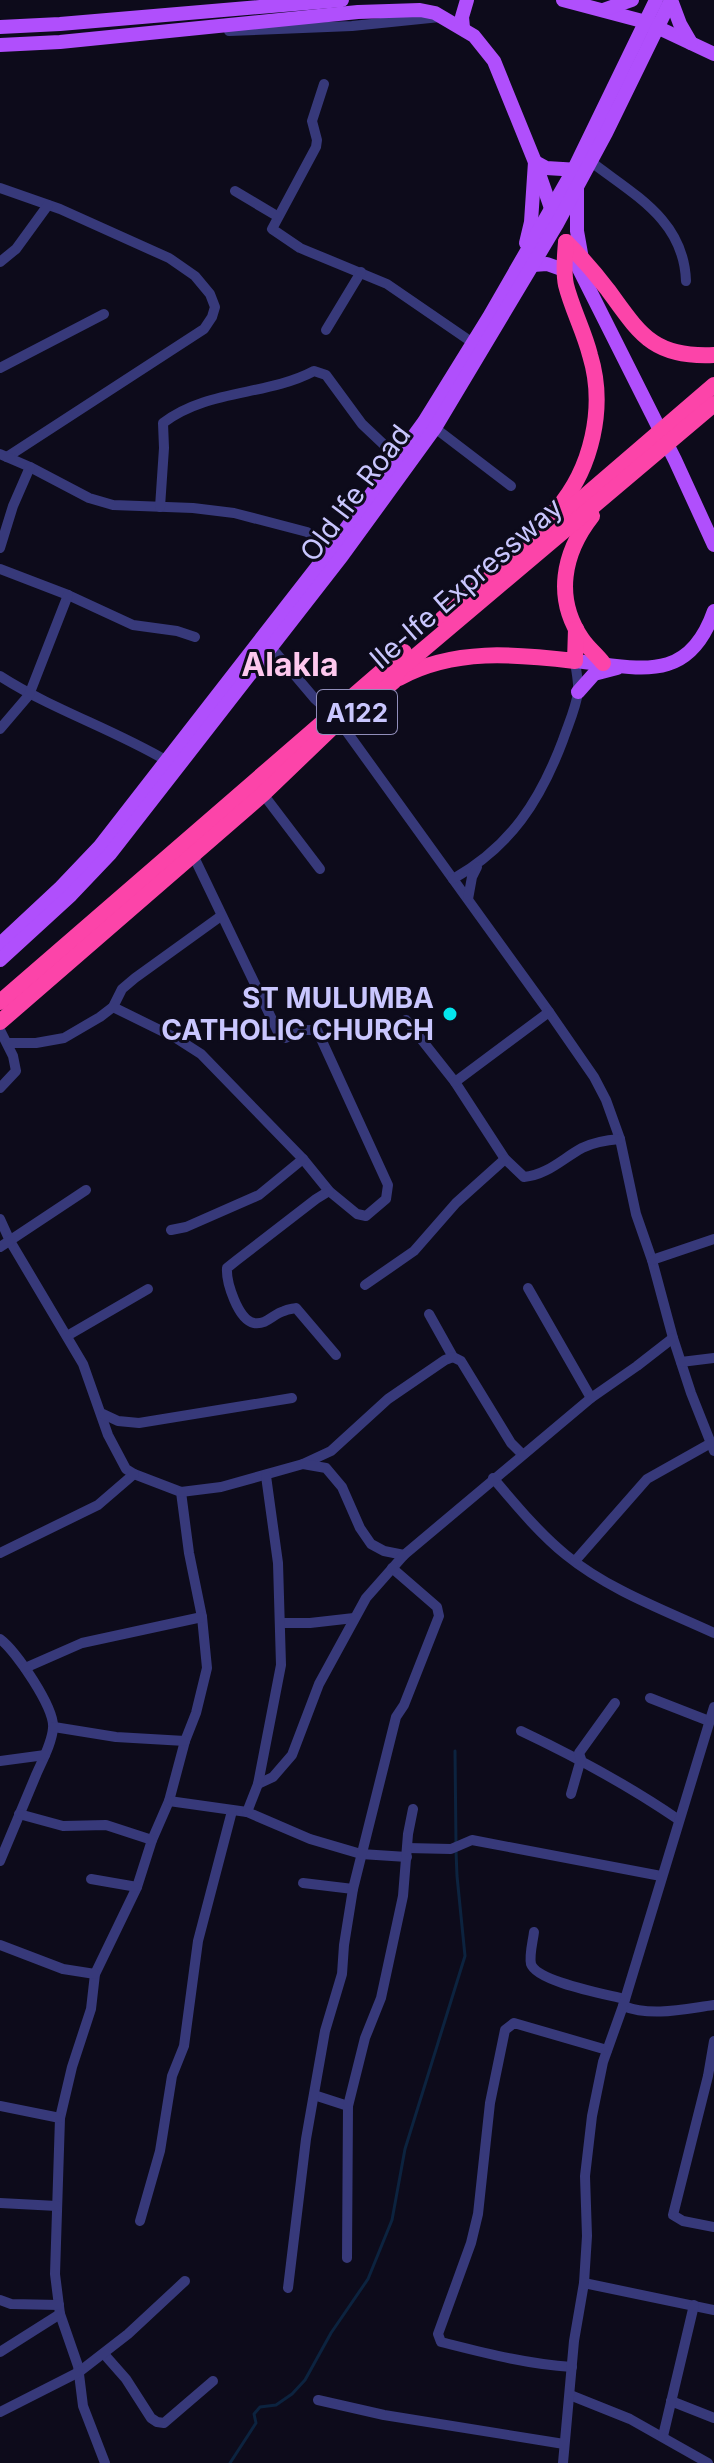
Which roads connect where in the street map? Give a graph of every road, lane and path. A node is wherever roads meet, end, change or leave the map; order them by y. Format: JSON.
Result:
{"nodes":[{"id":1,"x":342,"y":0,"type":"edge"},
{"id":2,"x":467,"y":0,"type":"edge"},
{"id":3,"x":563,"y":0,"type":"edge"},
{"id":4,"x":632,"y":0,"type":"edge"},
{"id":5,"x":656,"y":0,"type":"edge"},
{"id":6,"x":671,"y":0,"type":"edge"},
{"id":7,"x":603,"y":10,"type":"junction"},
{"id":8,"x":442,"y":17,"type":"junction"},
{"id":9,"x":211,"y":19,"type":"junction"},
{"id":10,"x":652,"y":25,"type":"junction"},
{"id":11,"x":0,"y":27,"type":"edge"},
{"id":12,"x":463,"y":28,"type":"junction"},
{"id":13,"x":60,"y":42,"type":"junction"},
{"id":14,"x":691,"y":43,"type":"junction"},
{"id":15,"x":0,"y":45,"type":"edge"},
{"id":16,"x":714,"y":54,"type":"edge"},
{"id":17,"x":324,"y":84,"type":"dead end"},
{"id":18,"x":535,"y":162,"type":"junction"},
{"id":19,"x":582,"y":171,"type":"junction"},
{"id":20,"x":0,"y":188,"type":"edge"},
{"id":21,"x":235,"y":191,"type":"dead end"},
{"id":22,"x":48,"y":205,"type":"junction"},
{"id":23,"x":277,"y":216,"type":"junction"},
{"id":24,"x":554,"y":217,"type":"junction"},
{"id":25,"x":566,"y":242,"type":"junction"},
{"id":26,"x":582,"y":259,"type":"junction"},
{"id":27,"x":0,"y":262,"type":"edge"},
{"id":28,"x":527,"y":262,"type":"junction"},
{"id":29,"x":564,"y":270,"type":"junction"},
{"id":30,"x":361,"y":272,"type":"junction"},
{"id":31,"x":686,"y":281,"type":"dead end"},
{"id":32,"x":104,"y":314,"type":"dead end"},
{"id":33,"x":326,"y":330,"type":"dead end"},
{"id":34,"x":473,"y":343,"type":"junction"},
{"id":35,"x":714,"y":355,"type":"edge"},
{"id":36,"x":0,"y":368,"type":"edge"},
{"id":37,"x":714,"y":385,"type":"edge"},
{"id":38,"x":714,"y":404,"type":"edge"},
{"id":39,"x":435,"y":428,"type":"junction"},
{"id":40,"x":4,"y":455,"type":"edge"},
{"id":41,"x":398,"y":458,"type":"junction"},
{"id":42,"x":30,"y":467,"type":"junction"},
{"id":43,"x":622,"y":482,"type":"junction"},
{"id":44,"x":511,"y":486,"type":"dead end"},
{"id":45,"x":160,"y":507,"type":"junction"},
{"id":46,"x":714,"y":545,"type":"edge"},
{"id":47,"x":0,"y":548,"type":"edge"},
{"id":48,"x":331,"y":549,"type":"junction"},
{"id":49,"x":511,"y":559,"type":"junction"},
{"id":50,"x":0,"y":569,"type":"edge"},
{"id":51,"x":68,"y":595,"type":"junction"},
{"id":52,"x":714,"y":611,"type":"edge"},
{"id":53,"x":576,"y":629,"type":"junction"},
{"id":54,"x":195,"y":637,"type":"dead end"},
{"id":55,"x":271,"y":647,"type":"junction"},
{"id":56,"x":575,"y":661,"type":"junction"},
{"id":57,"x":603,"y":663,"type":"junction"},
{"id":58,"x":622,"y":667,"type":"junction"},
{"id":59,"x":246,"y":669,"type":"junction"},
{"id":60,"x":0,"y":676,"type":"edge"},
{"id":61,"x":394,"y":681,"type":"junction"},
{"id":62,"x":578,"y":692,"type":"junction"},
{"id":63,"x":29,"y":695,"type":"junction"},
{"id":64,"x":335,"y":718,"type":"junction"},
{"id":65,"x":0,"y":729,"type":"edge"},
{"id":66,"x":167,"y":761,"type":"junction"},
{"id":67,"x":263,"y":794,"type":"junction"},
{"id":68,"x":193,"y":855,"type":"junction"},
{"id":69,"x":478,"y":865,"type":"junction"},
{"id":70,"x":320,"y":869,"type":"dead end"},
{"id":71,"x":453,"y":879,"type":"junction"},
{"id":72,"x":468,"y":899,"type":"junction"},
{"id":73,"x":221,"y":916,"type":"junction"},
{"id":74,"x":0,"y":944,"type":"edge"},
{"id":75,"x":0,"y":960,"type":"edge"},
{"id":76,"x":0,"y":1002,"type":"edge"},
{"id":77,"x":113,"y":1007,"type":"junction"},
{"id":78,"x":549,"y":1012,"type":"junction"},
{"id":79,"x":406,"y":1020,"type":"dead end"},
{"id":80,"x":0,"y":1022,"type":"edge"},
{"id":81,"x":0,"y":1030,"type":"edge"},
{"id":82,"x":8,"y":1043,"type":"junction"},
{"id":83,"x":455,"y":1082,"type":"junction"},
{"id":84,"x":0,"y":1088,"type":"edge"},
{"id":85,"x":620,"y":1139,"type":"junction"},
{"id":86,"x":303,"y":1159,"type":"junction"},
{"id":87,"x":505,"y":1159,"type":"junction"},
{"id":88,"x":86,"y":1190,"type":"dead end"},
{"id":89,"x":329,"y":1191,"type":"junction"},
{"id":90,"x":0,"y":1219,"type":"edge"},
{"id":91,"x":171,"y":1230,"type":"dead end"},
{"id":92,"x":714,"y":1239,"type":"edge"},
{"id":93,"x":5,"y":1244,"type":"edge"},
{"id":94,"x":652,"y":1260,"type":"junction"},
{"id":95,"x":365,"y":1285,"type":"dead end"},
{"id":96,"x":528,"y":1288,"type":"dead end"},
{"id":97,"x":148,"y":1289,"type":"dead end"},
{"id":98,"x":429,"y":1314,"type":"dead end"},
{"id":99,"x":67,"y":1336,"type":"junction"},
{"id":100,"x":673,"y":1338,"type":"junction"},
{"id":101,"x":336,"y":1355,"type":"dead end"},
{"id":102,"x":453,"y":1357,"type":"junction"},
{"id":103,"x":714,"y":1358,"type":"edge"},
{"id":104,"x":681,"y":1362,"type":"junction"},
{"id":105,"x":292,"y":1398,"type":"dead end"},
{"id":106,"x":591,"y":1398,"type":"junction"},
{"id":107,"x":103,"y":1414,"type":"junction"},
{"id":108,"x":712,"y":1447,"type":"edge"},
{"id":109,"x":331,"y":1451,"type":"junction"},
{"id":110,"x":522,"y":1454,"type":"junction"},
{"id":111,"x":303,"y":1464,"type":"junction"},
{"id":112,"x":326,"y":1468,"type":"junction"},
{"id":113,"x":134,"y":1474,"type":"junction"},
{"id":114,"x":266,"y":1476,"type":"junction"},
{"id":115,"x":493,"y":1478,"type":"junction"},
{"id":116,"x":181,"y":1492,"type":"junction"},
{"id":117,"x":0,"y":1553,"type":"edge"},
{"id":118,"x":404,"y":1555,"type":"junction"},
{"id":119,"x":575,"y":1561,"type":"junction"},
{"id":120,"x":392,"y":1568,"type":"junction"},
{"id":121,"x":202,"y":1617,"type":"junction"},
{"id":122,"x":354,"y":1618,"type":"junction"},
{"id":123,"x":282,"y":1623,"type":"junction"},
{"id":124,"x":714,"y":1633,"type":"edge"},
{"id":125,"x":0,"y":1639,"type":"edge"},
{"id":126,"x":25,"y":1668,"type":"junction"},
{"id":127,"x":650,"y":1698,"type":"dead end"},
{"id":128,"x":615,"y":1703,"type":"dead end"},
{"id":129,"x":714,"y":1707,"type":"edge"},
{"id":130,"x":709,"y":1721,"type":"junction"},
{"id":131,"x":54,"y":1727,"type":"junction"},
{"id":132,"x":521,"y":1731,"type":"dead end"},
{"id":133,"x":185,"y":1741,"type":"junction"},
{"id":134,"x":45,"y":1755,"type":"junction"},
{"id":135,"x":581,"y":1759,"type":"junction"},
{"id":136,"x":0,"y":1761,"type":"edge"},
{"id":137,"x":258,"y":1784,"type":"junction"},
{"id":138,"x":571,"y":1794,"type":"dead end"},
{"id":139,"x":169,"y":1801,"type":"junction"},
{"id":140,"x":413,"y":1809,"type":"dead end"},
{"id":141,"x":232,"y":1811,"type":"junction"},
{"id":142,"x":247,"y":1812,"type":"junction"},
{"id":143,"x":19,"y":1814,"type":"junction"},
{"id":144,"x":679,"y":1820,"type":"junction"},
{"id":145,"x":152,"y":1840,"type":"junction"},
{"id":146,"x":407,"y":1853,"type":"junction"},
{"id":147,"x":361,"y":1854,"type":"junction"},
{"id":148,"x":0,"y":1861,"type":"edge"},
{"id":149,"x":661,"y":1876,"type":"junction"},
{"id":150,"x":91,"y":1879,"type":"dead end"},
{"id":151,"x":303,"y":1883,"type":"dead end"},
{"id":152,"x":137,"y":1887,"type":"junction"},
{"id":153,"x":353,"y":1889,"type":"junction"},
{"id":154,"x":534,"y":1932,"type":"dead end"},
{"id":155,"x":0,"y":1945,"type":"edge"},
{"id":156,"x":95,"y":1974,"type":"junction"},
{"id":157,"x":624,"y":2003,"type":"junction"},
{"id":158,"x":714,"y":2005,"type":"edge"},
{"id":159,"x":714,"y":2041,"type":"edge"},
{"id":160,"x":607,"y":2050,"type":"junction"},
{"id":161,"x":314,"y":2095,"type":"junction"},
{"id":162,"x":0,"y":2106,"type":"edge"},
{"id":163,"x":348,"y":2106,"type":"junction"},
{"id":164,"x":60,"y":2118,"type":"junction"},
{"id":165,"x":0,"y":2203,"type":"edge"},
{"id":166,"x":57,"y":2206,"type":"junction"},
{"id":167,"x":140,"y":2221,"type":"dead end"},
{"id":168,"x":714,"y":2227,"type":"edge"},
{"id":169,"x":347,"y":2258,"type":"dead end"},
{"id":170,"x":185,"y":2281,"type":"dead end"},
{"id":171,"x":584,"y":2283,"type":"junction"},
{"id":172,"x":288,"y":2288,"type":"dead end"},
{"id":173,"x":0,"y":2300,"type":"edge"},
{"id":174,"x":694,"y":2305,"type":"junction"},
{"id":175,"x":60,"y":2309,"type":"junction"},
{"id":176,"x":714,"y":2310,"type":"edge"},
{"id":177,"x":0,"y":2352,"type":"edge"},
{"id":178,"x":104,"y":2354,"type":"junction"},
{"id":179,"x":572,"y":2367,"type":"junction"},
{"id":180,"x":79,"y":2372,"type":"junction"},
{"id":181,"x":213,"y":2381,"type":"dead end"},
{"id":182,"x":570,"y":2395,"type":"junction"},
{"id":183,"x":318,"y":2400,"type":"dead end"},
{"id":184,"x":671,"y":2401,"type":"junction"},
{"id":185,"x":0,"y":2412,"type":"edge"},
{"id":186,"x":714,"y":2418,"type":"edge"},
{"id":187,"x":663,"y":2436,"type":"junction"},
{"id":188,"x":564,"y":2444,"type":"junction"},
{"id":189,"x":105,"y":2463,"type":"edge"},
{"id":190,"x":563,"y":2463,"type":"edge"},
{"id":191,"x":708,"y":2463,"type":"edge"}],
"edges":[{"from":1,"to":9,"type":"main road"},
{"from":2,"to":12,"type":"main road"},
{"from":3,"to":7,"type":"main road"},
{"from":4,"to":7,"type":"main road"},
{"from":5,"to":10,"type":"main road","name":"Old Ife Road"},
{"from":6,"to":10,"type":"main road","name":"Old Ife Road"},
{"from":6,"to":14,"type":"main road"},
{"from":7,"to":10,"type":"main road"},
{"from":8,"to":9,"type":"main road"},
{"from":8,"to":12,"type":"main road"},
{"from":8,"to":13,"type":"street"},
{"from":9,"to":11,"type":"main road"},
{"from":9,"to":13,"type":"main road"},
{"from":10,"to":14,"type":"main road"},
{"from":10,"to":19,"type":"main road","name":"Old Ife Road"},
{"from":12,"to":18,"type":"main road"},
{"from":13,"to":15,"type":"main road"},
{"from":14,"to":16,"type":"main road"},
{"from":17,"to":23,"type":"street"},
{"from":18,"to":19,"type":"main road"},
{"from":18,"to":24,"type":"main road"},
{"from":18,"to":28,"type":"main road"},
{"from":19,"to":24,"type":"main road","name":"Old Ife Road"},
{"from":19,"to":26,"type":"main road"},
{"from":19,"to":31,"type":"street"},
{"from":20,"to":22,"type":"street"},
{"from":21,"to":23,"type":"street"},
{"from":22,"to":27,"type":"street"},
{"from":22,"to":40,"type":"street"},
{"from":23,"to":30,"type":"street"},
{"from":24,"to":25,"type":"main road"},
{"from":24,"to":28,"type":"main road","name":"Old Ife Road"},
{"from":25,"to":26,"type":"highway"},
{"from":25,"to":29,"type":"highway"},
{"from":25,"to":46,"type":"main road"},
{"from":26,"to":35,"type":"highway"},
{"from":28,"to":29,"type":"main road"},
{"from":28,"to":34,"type":"main road","name":"Old Ife Road"},
{"from":28,"to":39,"type":"main road","name":"Old Ife Road"},
{"from":29,"to":49,"type":"highway"},
{"from":30,"to":33,"type":"street"},
{"from":30,"to":34,"type":"street"},
{"from":32,"to":36,"type":"street"},
{"from":34,"to":41,"type":"main road","name":"Old Ife Road"},
{"from":37,"to":49,"type":"highway","name":"Ile-Ife Expressway","number":"A122"},
{"from":38,"to":43,"type":"highway","name":"Ile-Ife Expressway","number":"A122"},
{"from":39,"to":44,"type":"street"},
{"from":39,"to":55,"type":"main road","name":"Old Ife Road"},
{"from":40,"to":42,"type":"street"},
{"from":41,"to":45,"type":"street"},
{"from":41,"to":48,"type":"main road","name":"Old Ife Road"},
{"from":42,"to":45,"type":"street"},
{"from":42,"to":47,"type":"street"},
{"from":43,"to":53,"type":"highway"},
{"from":43,"to":61,"type":"highway","name":"Ile-Ife Expressway","number":"A122"},
{"from":45,"to":48,"type":"street"},
{"from":48,"to":59,"type":"main road","name":"Old Ife Road"},
{"from":49,"to":64,"type":"highway","name":"Ile-Ife Expressway","number":"A122"},
{"from":50,"to":51,"type":"street"},
{"from":51,"to":54,"type":"street"},
{"from":51,"to":63,"type":"street"},
{"from":52,"to":58,"type":"main road"},
{"from":53,"to":56,"type":"highway"},
{"from":53,"to":57,"type":"highway"},
{"from":55,"to":59,"type":"main road","name":"Old Ife Road"},
{"from":55,"to":64,"type":"street"},
{"from":56,"to":57,"type":"main road"},
{"from":56,"to":61,"type":"highway"},
{"from":56,"to":62,"type":"street"},
{"from":57,"to":58,"type":"main road"},
{"from":58,"to":62,"type":"main road"},
{"from":59,"to":66,"type":"main road","name":"Old Ife Road"},
{"from":59,"to":75,"type":"main road","name":"Old Ife Road"},
{"from":60,"to":63,"type":"street"},
{"from":61,"to":64,"type":"highway","name":"Ile-Ife Expressway","number":"A122"},
{"from":62,"to":69,"type":"street"},
{"from":63,"to":65,"type":"street"},
{"from":63,"to":66,"type":"street"},
{"from":64,"to":67,"type":"highway","name":"Ile-Ife Expressway","number":"A122"},
{"from":64,"to":71,"type":"street"},
{"from":64,"to":76,"type":"highway","name":"Ile-Ife Expressway","number":"A122"},
{"from":66,"to":74,"type":"main road","name":"Old Ife Road"},
{"from":67,"to":68,"type":"highway","name":"Ile-Ife Expressway","number":"A122"},
{"from":67,"to":70,"type":"street"},
{"from":68,"to":73,"type":"street"},
{"from":68,"to":80,"type":"highway","name":"Ile-Ife Expressway","number":"A122"},
{"from":69,"to":71,"type":"street"},
{"from":69,"to":72,"type":"street"},
{"from":71,"to":72,"type":"street"},
{"from":72,"to":78,"type":"street"},
{"from":73,"to":77,"type":"street"},
{"from":73,"to":89,"type":"street"},
{"from":77,"to":82,"type":"street"},
{"from":77,"to":86,"type":"street"},
{"from":78,"to":83,"type":"street"},
{"from":78,"to":85,"type":"street"},
{"from":79,"to":83,"type":"street"},
{"from":81,"to":82,"type":"street"},
{"from":82,"to":84,"type":"street"},
{"from":83,"to":87,"type":"street"},
{"from":85,"to":87,"type":"street"},
{"from":85,"to":94,"type":"street"},
{"from":86,"to":89,"type":"street"},
{"from":86,"to":91,"type":"street"},
{"from":87,"to":95,"type":"street"},
{"from":88,"to":93,"type":"street"},
{"from":89,"to":101,"type":"street"},
{"from":90,"to":93,"type":"street"},
{"from":92,"to":94,"type":"street"},
{"from":93,"to":99,"type":"street"},
{"from":94,"to":100,"type":"street"},
{"from":96,"to":106,"type":"street"},
{"from":97,"to":99,"type":"street"},
{"from":98,"to":102,"type":"street"},
{"from":99,"to":107,"type":"street"},
{"from":100,"to":104,"type":"street"},
{"from":100,"to":106,"type":"street"},
{"from":102,"to":109,"type":"street"},
{"from":102,"to":110,"type":"street"},
{"from":103,"to":104,"type":"street"},
{"from":104,"to":108,"type":"street"},
{"from":105,"to":107,"type":"street"},
{"from":106,"to":110,"type":"street"},
{"from":107,"to":113,"type":"street"},
{"from":108,"to":119,"type":"street"},
{"from":109,"to":111,"type":"street"},
{"from":109,"to":112,"type":"street"},
{"from":110,"to":115,"type":"street"},
{"from":111,"to":112,"type":"street"},
{"from":111,"to":114,"type":"street"},
{"from":112,"to":118,"type":"street"},
{"from":113,"to":116,"type":"street"},
{"from":113,"to":117,"type":"street"},
{"from":114,"to":116,"type":"street"},
{"from":114,"to":123,"type":"street"},
{"from":115,"to":118,"type":"street"},
{"from":115,"to":119,"type":"street"},
{"from":116,"to":121,"type":"street"},
{"from":118,"to":120,"type":"street"},
{"from":119,"to":124,"type":"street"},
{"from":120,"to":122,"type":"street"},
{"from":120,"to":147,"type":"street"},
{"from":121,"to":126,"type":"street"},
{"from":121,"to":133,"type":"street"},
{"from":122,"to":123,"type":"street"},
{"from":122,"to":137,"type":"street"},
{"from":123,"to":137,"type":"street"},
{"from":125,"to":126,"type":"street"},
{"from":126,"to":131,"type":"street"},
{"from":127,"to":130,"type":"street"},
{"from":128,"to":135,"type":"street"},
{"from":129,"to":130,"type":"street"},
{"from":130,"to":144,"type":"street"},
{"from":131,"to":133,"type":"street"},
{"from":131,"to":134,"type":"street"},
{"from":132,"to":135,"type":"street"},
{"from":133,"to":139,"type":"street"},
{"from":134,"to":136,"type":"street"},
{"from":134,"to":143,"type":"street"},
{"from":135,"to":138,"type":"street"},
{"from":135,"to":144,"type":"street"},
{"from":137,"to":142,"type":"street"},
{"from":139,"to":141,"type":"street"},
{"from":139,"to":145,"type":"street"},
{"from":140,"to":146,"type":"street"},
{"from":141,"to":142,"type":"street"},
{"from":141,"to":167,"type":"street"},
{"from":142,"to":147,"type":"street"},
{"from":143,"to":145,"type":"street"},
{"from":143,"to":148,"type":"street"},
{"from":144,"to":149,"type":"street"},
{"from":145,"to":152,"type":"street"},
{"from":146,"to":147,"type":"street"},
{"from":146,"to":149,"type":"street"},
{"from":146,"to":163,"type":"street"},
{"from":147,"to":153,"type":"street"},
{"from":149,"to":157,"type":"street"},
{"from":150,"to":152,"type":"street"},
{"from":151,"to":153,"type":"street"},
{"from":152,"to":156,"type":"street"},
{"from":153,"to":161,"type":"street"},
{"from":154,"to":157,"type":"street"},
{"from":155,"to":156,"type":"street"},
{"from":156,"to":164,"type":"street"},
{"from":157,"to":158,"type":"street"},
{"from":157,"to":160,"type":"street"},
{"from":159,"to":168,"type":"street"},
{"from":160,"to":171,"type":"street"},
{"from":160,"to":179,"type":"street"},
{"from":161,"to":163,"type":"street"},
{"from":161,"to":172,"type":"street"},
{"from":162,"to":164,"type":"street"},
{"from":163,"to":169,"type":"street"},
{"from":164,"to":166,"type":"street"},
{"from":165,"to":166,"type":"street"},
{"from":166,"to":175,"type":"street"},
{"from":170,"to":178,"type":"street"},
{"from":171,"to":174,"type":"street"},
{"from":171,"to":179,"type":"street"},
{"from":173,"to":175,"type":"street"},
{"from":174,"to":176,"type":"street"},
{"from":174,"to":184,"type":"street"},
{"from":175,"to":177,"type":"street"},
{"from":175,"to":180,"type":"street"},
{"from":178,"to":180,"type":"street"},
{"from":178,"to":181,"type":"street"},
{"from":179,"to":182,"type":"street"},
{"from":180,"to":185,"type":"street"},
{"from":180,"to":189,"type":"street"},
{"from":182,"to":187,"type":"street"},
{"from":182,"to":188,"type":"street"},
{"from":183,"to":188,"type":"street"},
{"from":184,"to":186,"type":"street"},
{"from":184,"to":187,"type":"street"},
{"from":187,"to":191,"type":"street"},
{"from":188,"to":190,"type":"street"}]}
